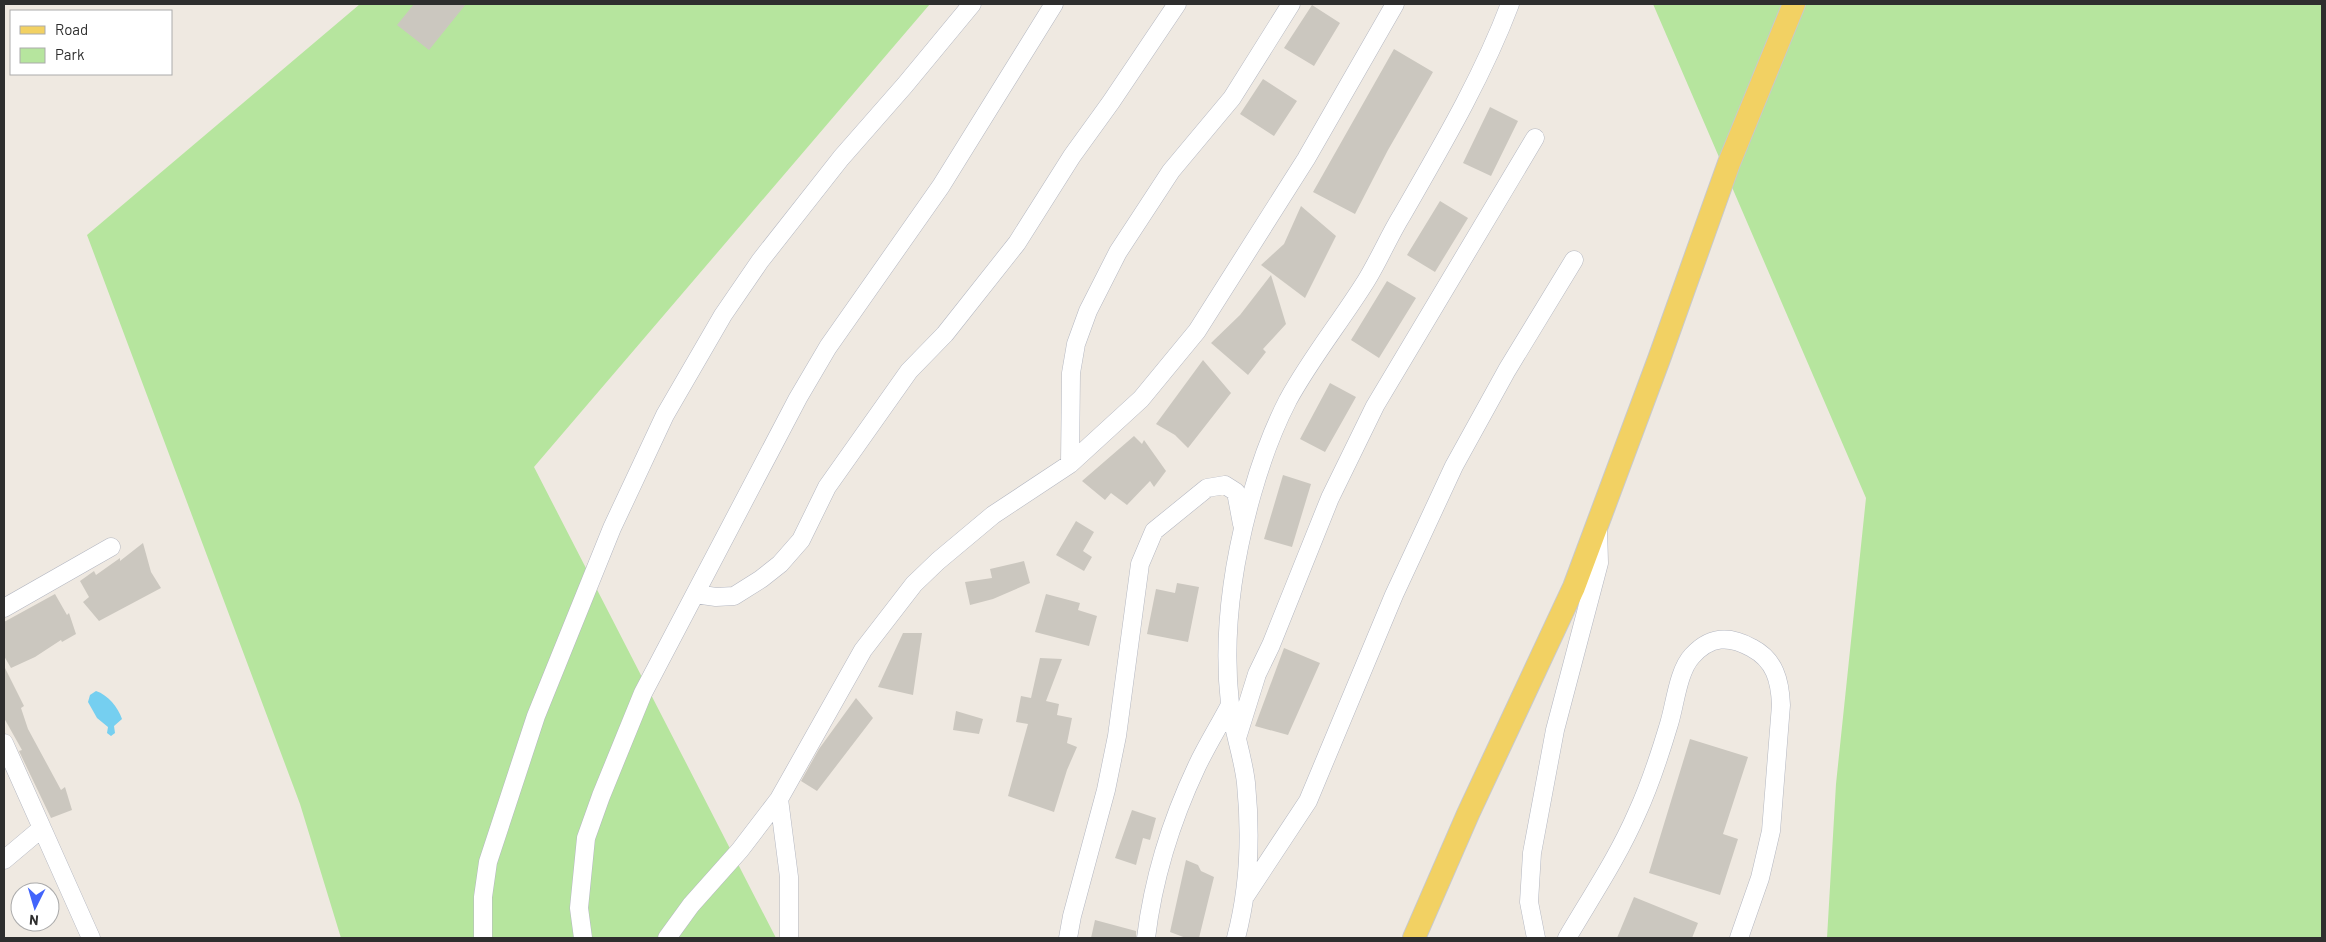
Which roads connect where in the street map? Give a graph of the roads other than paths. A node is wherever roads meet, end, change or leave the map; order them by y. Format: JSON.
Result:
{"nodes":[{"id":1,"x":972,"y":4,"type":"edge"},
{"id":2,"x":1054,"y":4,"type":"edge"},
{"id":3,"x":1177,"y":4,"type":"edge"},
{"id":4,"x":1290,"y":4,"type":"edge"},
{"id":5,"x":1395,"y":4,"type":"edge"},
{"id":6,"x":1510,"y":4,"type":"edge"},
{"id":7,"x":1794,"y":4,"type":"edge"},
{"id":8,"x":1535,"y":138,"type":"dead end"},
{"id":9,"x":1574,"y":260,"type":"dead end"},
{"id":10,"x":1070,"y":464,"type":"junction"},
{"id":11,"x":1598,"y":524,"type":"junction"},
{"id":12,"x":1243,"y":531,"type":"junction"},
{"id":13,"x":111,"y":546,"type":"dead end"},
{"id":14,"x":695,"y":594,"type":"junction"},
{"id":15,"x":4,"y":608,"type":"edge"},
{"id":16,"x":1230,"y":705,"type":"junction"},
{"id":17,"x":1237,"y":739,"type":"junction"},
{"id":18,"x":4,"y":743,"type":"edge"},
{"id":19,"x":779,"y":799,"type":"junction"},
{"id":20,"x":42,"y":828,"type":"junction"},
{"id":21,"x":4,"y":860,"type":"edge"},
{"id":22,"x":1245,"y":897,"type":"junction"},
{"id":23,"x":91,"y":938,"type":"edge"},
{"id":24,"x":483,"y":938,"type":"edge"},
{"id":25,"x":582,"y":938,"type":"edge"},
{"id":26,"x":667,"y":938,"type":"edge"},
{"id":27,"x":790,"y":938,"type":"edge"},
{"id":28,"x":1068,"y":938,"type":"edge"},
{"id":29,"x":1146,"y":938,"type":"edge"},
{"id":30,"x":1236,"y":938,"type":"edge"},
{"id":31,"x":1414,"y":938,"type":"edge"},
{"id":32,"x":1536,"y":938,"type":"edge"},
{"id":33,"x":1566,"y":938,"type":"edge"},
{"id":34,"x":1739,"y":938,"type":"edge"}],
"edges":[{"from":1,"to":24,"type":"street"},
{"from":2,"to":14,"type":"street"},
{"from":3,"to":14,"type":"street"},
{"from":4,"to":10,"type":"street"},
{"from":5,"to":10,"type":"street"},
{"from":6,"to":12,"type":"street"},
{"from":7,"to":11,"type":"main road"},
{"from":8,"to":17,"type":"street"},
{"from":9,"to":22,"type":"street"},
{"from":10,"to":19,"type":"street"},
{"from":11,"to":31,"type":"main road"},
{"from":11,"to":32,"type":"street"},
{"from":12,"to":16,"type":"street"},
{"from":12,"to":28,"type":"street"},
{"from":13,"to":15,"type":"street"},
{"from":14,"to":25,"type":"street"},
{"from":16,"to":17,"type":"street"},
{"from":16,"to":29,"type":"street"},
{"from":17,"to":22,"type":"street"},
{"from":18,"to":20,"type":"street"},
{"from":19,"to":26,"type":"street"},
{"from":19,"to":27,"type":"street"},
{"from":20,"to":21,"type":"street"},
{"from":20,"to":23,"type":"street"},
{"from":22,"to":30,"type":"street"},
{"from":33,"to":34,"type":"street"}]}
